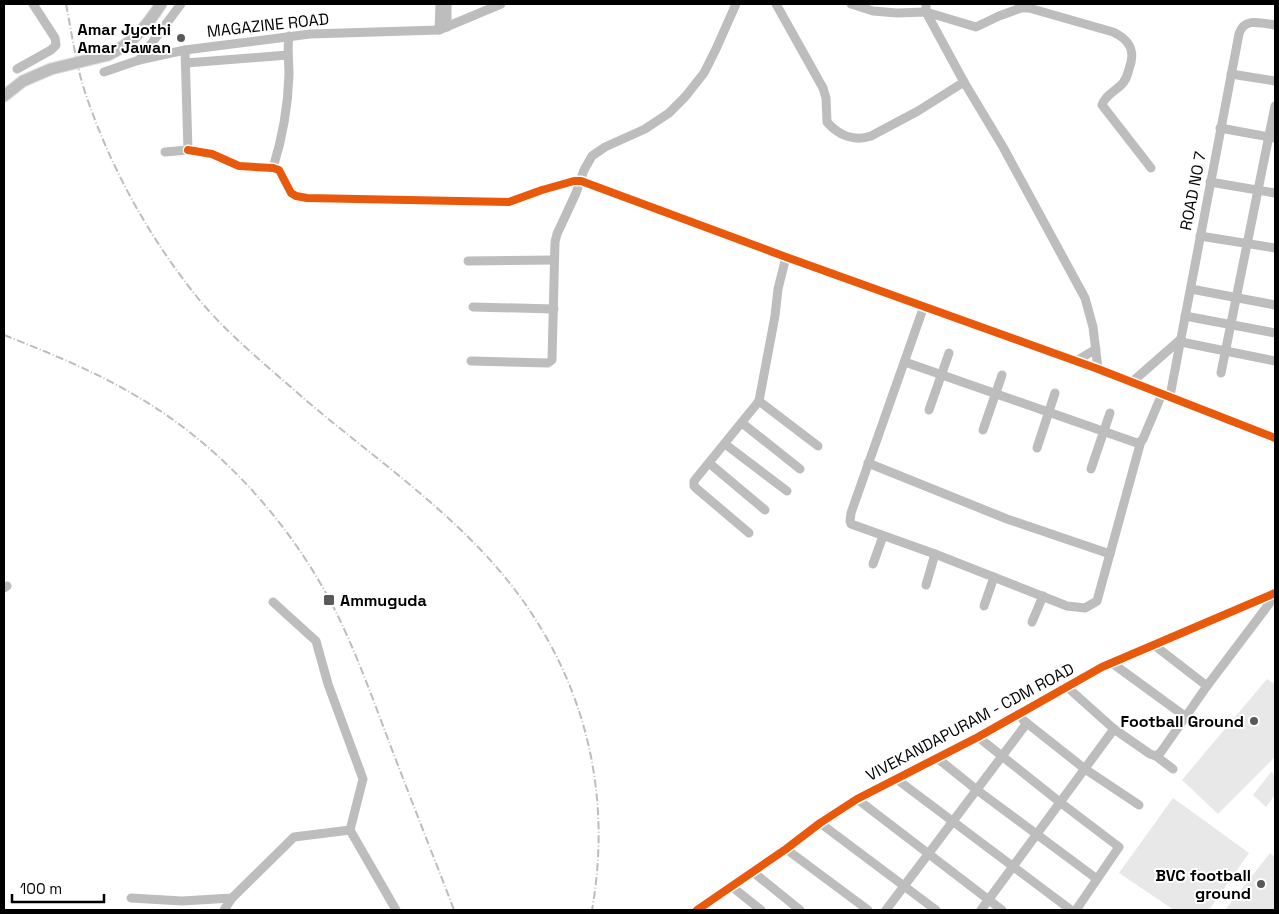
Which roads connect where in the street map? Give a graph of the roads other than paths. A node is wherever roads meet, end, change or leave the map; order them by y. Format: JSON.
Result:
{"nodes":[{"id":1,"x":33,"y":4,"type":"edge"},
{"id":2,"x":161,"y":4,"type":"edge"},
{"id":3,"x":181,"y":4,"type":"edge"},
{"id":4,"x":440,"y":4,"type":"edge"},
{"id":5,"x":447,"y":4,"type":"edge"},
{"id":6,"x":501,"y":4,"type":"edge"},
{"id":7,"x":736,"y":4,"type":"edge"},
{"id":8,"x":776,"y":4,"type":"edge"},
{"id":9,"x":851,"y":4,"type":"edge"},
{"id":10,"x":926,"y":8,"type":"edge"},
{"id":11,"x":1275,"y":25,"type":"edge"},
{"id":12,"x":443,"y":28,"type":"junction"},
{"id":13,"x":289,"y":36,"type":"junction"},
{"id":14,"x":185,"y":50,"type":"junction"},
{"id":15,"x":288,"y":54,"type":"junction"},
{"id":16,"x":139,"y":60,"type":"junction"},
{"id":17,"x":186,"y":63,"type":"junction"},
{"id":18,"x":17,"y":69,"type":"dead end"},
{"id":19,"x":104,"y":72,"type":"dead end"},
{"id":20,"x":1231,"y":74,"type":"junction"},
{"id":21,"x":1275,"y":81,"type":"edge"},
{"id":22,"x":964,"y":82,"type":"junction"},
{"id":23,"x":4,"y":96,"type":"edge"},
{"id":24,"x":1275,"y":106,"type":"edge"},
{"id":25,"x":1220,"y":128,"type":"junction"},
{"id":26,"x":1272,"y":137,"type":"edge"},
{"id":27,"x":188,"y":150,"type":"junction"},
{"id":28,"x":165,"y":152,"type":"dead end"},
{"id":29,"x":273,"y":168,"type":"junction"},
{"id":30,"x":1152,"y":168,"type":"dead end"},
{"id":31,"x":581,"y":181,"type":"junction"},
{"id":32,"x":1210,"y":182,"type":"junction"},
{"id":33,"x":1258,"y":190,"type":"junction"},
{"id":34,"x":1275,"y":192,"type":"edge"},
{"id":35,"x":1200,"y":236,"type":"junction"},
{"id":36,"x":1248,"y":244,"type":"junction"},
{"id":37,"x":1275,"y":248,"type":"edge"},
{"id":38,"x":786,"y":257,"type":"junction"},
{"id":39,"x":554,"y":260,"type":"junction"},
{"id":40,"x":468,"y":261,"type":"dead end"},
{"id":41,"x":1190,"y":289,"type":"junction"},
{"id":42,"x":1237,"y":297,"type":"junction"},
{"id":43,"x":1275,"y":305,"type":"edge"},
{"id":44,"x":924,"y":306,"type":"junction"},
{"id":45,"x":473,"y":307,"type":"dead end"},
{"id":46,"x":554,"y":309,"type":"junction"},
{"id":47,"x":1185,"y":316,"type":"junction"},
{"id":48,"x":1231,"y":325,"type":"junction"},
{"id":49,"x":1275,"y":333,"type":"edge"},
{"id":50,"x":1181,"y":341,"type":"junction"},
{"id":51,"x":1096,"y":349,"type":"junction"},
{"id":52,"x":1226,"y":351,"type":"junction"},
{"id":53,"x":949,"y":353,"type":"dead end"},
{"id":54,"x":1076,"y":361,"type":"junction"},
{"id":55,"x":1275,"y":361,"type":"edge"},
{"id":56,"x":471,"y":362,"type":"dead end"},
{"id":57,"x":905,"y":362,"type":"junction"},
{"id":58,"x":1098,"y":369,"type":"junction"},
{"id":59,"x":1221,"y":373,"type":"dead end"},
{"id":60,"x":941,"y":375,"type":"junction"},
{"id":61,"x":1002,"y":375,"type":"dead end"},
{"id":62,"x":1132,"y":382,"type":"junction"},
{"id":63,"x":996,"y":393,"type":"junction"},
{"id":64,"x":1055,"y":393,"type":"dead end"},
{"id":65,"x":1166,"y":395,"type":"junction"},
{"id":66,"x":759,"y":401,"type":"junction"},
{"id":67,"x":929,"y":410,"type":"dead end"},
{"id":68,"x":1049,"y":412,"type":"junction"},
{"id":69,"x":1110,"y":413,"type":"dead end"},
{"id":70,"x":742,"y":422,"type":"junction"},
{"id":71,"x":983,"y":430,"type":"dead end"},
{"id":72,"x":1104,"y":430,"type":"junction"},
{"id":73,"x":1275,"y":438,"type":"edge"},
{"id":74,"x":1141,"y":441,"type":"junction"},
{"id":75,"x":725,"y":444,"type":"junction"},
{"id":76,"x":818,"y":446,"type":"dead end"},
{"id":77,"x":1037,"y":448,"type":"dead end"},
{"id":78,"x":709,"y":463,"type":"junction"},
{"id":79,"x":868,"y":463,"type":"junction"},
{"id":80,"x":800,"y":469,"type":"dead end"},
{"id":81,"x":1091,"y":469,"type":"dead end"},
{"id":82,"x":787,"y":491,"type":"dead end"},
{"id":83,"x":765,"y":510,"type":"dead end"},
{"id":84,"x":749,"y":533,"type":"dead end"},
{"id":85,"x":883,"y":536,"type":"junction"},
{"id":86,"x":935,"y":554,"type":"junction"},
{"id":87,"x":1110,"y":554,"type":"junction"},
{"id":88,"x":873,"y":564,"type":"dead end"},
{"id":89,"x":994,"y":577,"type":"junction"},
{"id":90,"x":926,"y":585,"type":"dead end"},
{"id":91,"x":1275,"y":594,"type":"edge"},
{"id":92,"x":1043,"y":596,"type":"junction"},
{"id":93,"x":273,"y":602,"type":"dead end"},
{"id":94,"x":984,"y":606,"type":"dead end"},
{"id":95,"x":1032,"y":622,"type":"dead end"},
{"id":96,"x":1154,"y":646,"type":"junction"},
{"id":97,"x":1112,"y":663,"type":"junction"},
{"id":98,"x":1066,"y":686,"type":"junction"},
{"id":99,"x":1208,"y":686,"type":"junction"},
{"id":100,"x":1017,"y":715,"type":"junction"},
{"id":101,"x":1186,"y":717,"type":"junction"},
{"id":102,"x":1027,"y":724,"type":"junction"},
{"id":103,"x":1114,"y":728,"type":"junction"},
{"id":104,"x":978,"y":737,"type":"junction"},
{"id":105,"x":1156,"y":756,"type":"junction"},
{"id":106,"x":1002,"y":757,"type":"junction"},
{"id":107,"x":937,"y":758,"type":"junction"},
{"id":108,"x":1085,"y":769,"type":"junction"},
{"id":109,"x":1173,"y":769,"type":"dead end"},
{"id":110,"x":895,"y":778,"type":"junction"},
{"id":111,"x":977,"y":790,"type":"junction"},
{"id":112,"x":857,"y":799,"type":"junction"},
{"id":113,"x":1061,"y":803,"type":"junction"},
{"id":114,"x":1139,"y":806,"type":"dead end"},
{"id":115,"x":820,"y":823,"type":"junction"},
{"id":116,"x":952,"y":823,"type":"junction"},
{"id":117,"x":350,"y":830,"type":"junction"},
{"id":118,"x":1037,"y":834,"type":"junction"},
{"id":119,"x":786,"y":849,"type":"junction"},
{"id":120,"x":928,"y":855,"type":"junction"},
{"id":121,"x":1012,"y":866,"type":"junction"},
{"id":122,"x":752,"y":872,"type":"junction"},
{"id":123,"x":1097,"y":879,"type":"junction"},
{"id":124,"x":731,"y":886,"type":"junction"},
{"id":125,"x":905,"y":886,"type":"junction"},
{"id":126,"x":131,"y":898,"type":"dead end"},
{"id":127,"x":232,"y":898,"type":"junction"},
{"id":128,"x":989,"y":901,"type":"junction"},
{"id":129,"x":224,"y":910,"type":"edge"},
{"id":130,"x":396,"y":910,"type":"edge"},
{"id":131,"x":697,"y":910,"type":"edge"},
{"id":132,"x":761,"y":910,"type":"edge"},
{"id":133,"x":800,"y":910,"type":"edge"},
{"id":134,"x":868,"y":910,"type":"edge"},
{"id":135,"x":886,"y":910,"type":"edge"},
{"id":136,"x":936,"y":910,"type":"edge"},
{"id":137,"x":981,"y":910,"type":"edge"},
{"id":138,"x":1002,"y":910,"type":"edge"},
{"id":139,"x":1071,"y":910,"type":"edge"},
{"id":140,"x":1076,"y":910,"type":"edge"}],
"edges":[{"from":1,"to":18,"type":"street"},
{"from":2,"to":23,"type":"main road","bridge":true},
{"from":3,"to":16,"type":"street"},
{"from":4,"to":12,"type":"street"},
{"from":5,"to":12,"type":"street"},
{"from":6,"to":12,"type":"street","name":"MAGAZINE ROAD"},
{"from":7,"to":31,"type":"street"},
{"from":8,"to":22,"type":"street"},
{"from":9,"to":10,"type":"street"},
{"from":10,"to":22,"type":"street"},
{"from":10,"to":30,"type":"street"},
{"from":11,"to":20,"type":"street","name":"ROAD NO 7"},
{"from":12,"to":13,"type":"street","name":"MAGAZINE ROAD"},
{"from":13,"to":14,"type":"street","name":"MAGAZINE ROAD"},
{"from":13,"to":15,"type":"street"},
{"from":14,"to":16,"type":"street","name":"MAGAZINE ROAD"},
{"from":14,"to":17,"type":"street"},
{"from":15,"to":17,"type":"street"},
{"from":15,"to":29,"type":"street"},
{"from":16,"to":19,"type":"street","name":"MAGAZINE ROAD"},
{"from":17,"to":27,"type":"street"},
{"from":20,"to":21,"type":"street"},
{"from":20,"to":25,"type":"street","name":"ROAD NO 7"},
{"from":22,"to":51,"type":"street"},
{"from":24,"to":26,"type":"street"},
{"from":25,"to":26,"type":"street"},
{"from":25,"to":32,"type":"street","name":"ROAD NO 7"},
{"from":26,"to":33,"type":"street"},
{"from":27,"to":28,"type":"street"},
{"from":27,"to":29,"type":"street"},
{"from":29,"to":31,"type":"street"},
{"from":31,"to":38,"type":"street"},
{"from":31,"to":39,"type":"street"},
{"from":32,"to":33,"type":"street"},
{"from":32,"to":35,"type":"street","name":"ROAD NO 7"},
{"from":33,"to":34,"type":"street"},
{"from":33,"to":36,"type":"street"},
{"from":35,"to":36,"type":"street"},
{"from":35,"to":41,"type":"street","name":"ROAD NO 7"},
{"from":36,"to":37,"type":"street"},
{"from":36,"to":42,"type":"street"},
{"from":38,"to":44,"type":"street"},
{"from":38,"to":66,"type":"street"},
{"from":39,"to":40,"type":"street"},
{"from":39,"to":46,"type":"street"},
{"from":41,"to":42,"type":"street"},
{"from":41,"to":47,"type":"street","name":"ROAD NO 7"},
{"from":42,"to":43,"type":"street"},
{"from":42,"to":48,"type":"street"},
{"from":44,"to":54,"type":"street"},
{"from":44,"to":57,"type":"street"},
{"from":45,"to":46,"type":"street"},
{"from":46,"to":56,"type":"street"},
{"from":47,"to":48,"type":"street"},
{"from":47,"to":50,"type":"street","name":"ROAD NO 7"},
{"from":48,"to":49,"type":"street"},
{"from":48,"to":52,"type":"street"},
{"from":50,"to":52,"type":"street"},
{"from":50,"to":62,"type":"street"},
{"from":50,"to":65,"type":"street","name":"ROAD NO 7"},
{"from":51,"to":54,"type":"street"},
{"from":51,"to":58,"type":"street"},
{"from":52,"to":55,"type":"street"},
{"from":52,"to":59,"type":"street"},
{"from":53,"to":60,"type":"street"},
{"from":54,"to":58,"type":"street"},
{"from":57,"to":60,"type":"street"},
{"from":57,"to":79,"type":"street"},
{"from":58,"to":62,"type":"street"},
{"from":60,"to":63,"type":"street"},
{"from":60,"to":67,"type":"street"},
{"from":61,"to":63,"type":"street"},
{"from":62,"to":65,"type":"street"},
{"from":63,"to":68,"type":"street"},
{"from":63,"to":71,"type":"street"},
{"from":64,"to":68,"type":"street"},
{"from":65,"to":73,"type":"street"},
{"from":65,"to":74,"type":"street","name":"ROAD NO 7"},
{"from":66,"to":70,"type":"street"},
{"from":66,"to":76,"type":"street"},
{"from":68,"to":72,"type":"street"},
{"from":68,"to":77,"type":"street"},
{"from":69,"to":72,"type":"street"},
{"from":70,"to":75,"type":"street"},
{"from":70,"to":80,"type":"street"},
{"from":72,"to":74,"type":"street"},
{"from":72,"to":81,"type":"street"},
{"from":74,"to":87,"type":"street","name":"ROAD NO 7"},
{"from":75,"to":78,"type":"street"},
{"from":75,"to":82,"type":"street"},
{"from":78,"to":83,"type":"street"},
{"from":78,"to":84,"type":"street"},
{"from":79,"to":85,"type":"street","name":"ROAD NO 7"},
{"from":79,"to":87,"type":"street"},
{"from":85,"to":86,"type":"street","name":"ROAD NO 7"},
{"from":85,"to":88,"type":"street"},
{"from":86,"to":89,"type":"street","name":"ROAD NO 7"},
{"from":86,"to":90,"type":"street"},
{"from":87,"to":92,"type":"street","name":"ROAD NO 7"},
{"from":89,"to":92,"type":"street","name":"ROAD NO 7"},
{"from":89,"to":94,"type":"street"},
{"from":91,"to":96,"type":"street","name":"VIVEKANDAPURAM - CDM ROAD"},
{"from":91,"to":99,"type":"street"},
{"from":92,"to":95,"type":"street"},
{"from":93,"to":117,"type":"street"},
{"from":96,"to":97,"type":"street","name":"VIVEKANDAPURAM - CDM ROAD"},
{"from":96,"to":99,"type":"street"},
{"from":97,"to":98,"type":"street","name":"VIVEKANDAPURAM - CDM ROAD"},
{"from":97,"to":101,"type":"street"},
{"from":98,"to":100,"type":"street","name":"VIVEKANDAPURAM - CDM ROAD"},
{"from":98,"to":103,"type":"street"},
{"from":99,"to":101,"type":"street"},
{"from":100,"to":102,"type":"street"},
{"from":100,"to":104,"type":"street","name":"VIVEKANDAPURAM - CDM ROAD"},
{"from":101,"to":105,"type":"street"},
{"from":102,"to":106,"type":"street"},
{"from":102,"to":108,"type":"street"},
{"from":103,"to":105,"type":"street"},
{"from":103,"to":108,"type":"street"},
{"from":104,"to":106,"type":"street"},
{"from":104,"to":107,"type":"street","name":"VIVEKANDAPURAM - CDM ROAD"},
{"from":105,"to":109,"type":"street"},
{"from":106,"to":111,"type":"street"},
{"from":106,"to":113,"type":"street"},
{"from":107,"to":110,"type":"street","name":"VIVEKANDAPURAM - CDM ROAD"},
{"from":107,"to":111,"type":"street"},
{"from":108,"to":113,"type":"street"},
{"from":108,"to":114,"type":"street"},
{"from":110,"to":112,"type":"street","name":"VIVEKANDAPURAM - CDM ROAD"},
{"from":110,"to":116,"type":"street"},
{"from":111,"to":116,"type":"street"},
{"from":111,"to":118,"type":"street"},
{"from":112,"to":115,"type":"street","name":"VIVEKANDAPURAM - CDM ROAD"},
{"from":112,"to":120,"type":"street"},
{"from":113,"to":118,"type":"street"},
{"from":113,"to":123,"type":"street"},
{"from":115,"to":119,"type":"street","name":"VIVEKANDAPURAM - CDM ROAD"},
{"from":115,"to":125,"type":"street"},
{"from":116,"to":120,"type":"street"},
{"from":116,"to":121,"type":"street"},
{"from":117,"to":127,"type":"street"},
{"from":117,"to":130,"type":"street"},
{"from":118,"to":121,"type":"street"},
{"from":118,"to":123,"type":"street"},
{"from":119,"to":122,"type":"street","name":"VIVEKANDAPURAM - CDM ROAD"},
{"from":119,"to":134,"type":"street"},
{"from":120,"to":125,"type":"street"},
{"from":120,"to":128,"type":"street"},
{"from":121,"to":128,"type":"street"},
{"from":121,"to":139,"type":"street"},
{"from":122,"to":124,"type":"street","name":"VIVEKANDAPURAM - CDM ROAD"},
{"from":122,"to":133,"type":"street"},
{"from":123,"to":140,"type":"street"},
{"from":124,"to":131,"type":"street","name":"VIVEKANDAPURAM - CDM ROAD"},
{"from":124,"to":132,"type":"street"},
{"from":125,"to":135,"type":"street"},
{"from":125,"to":136,"type":"street"},
{"from":126,"to":127,"type":"street"},
{"from":127,"to":129,"type":"street"},
{"from":128,"to":137,"type":"street"},
{"from":128,"to":138,"type":"street"}]}
